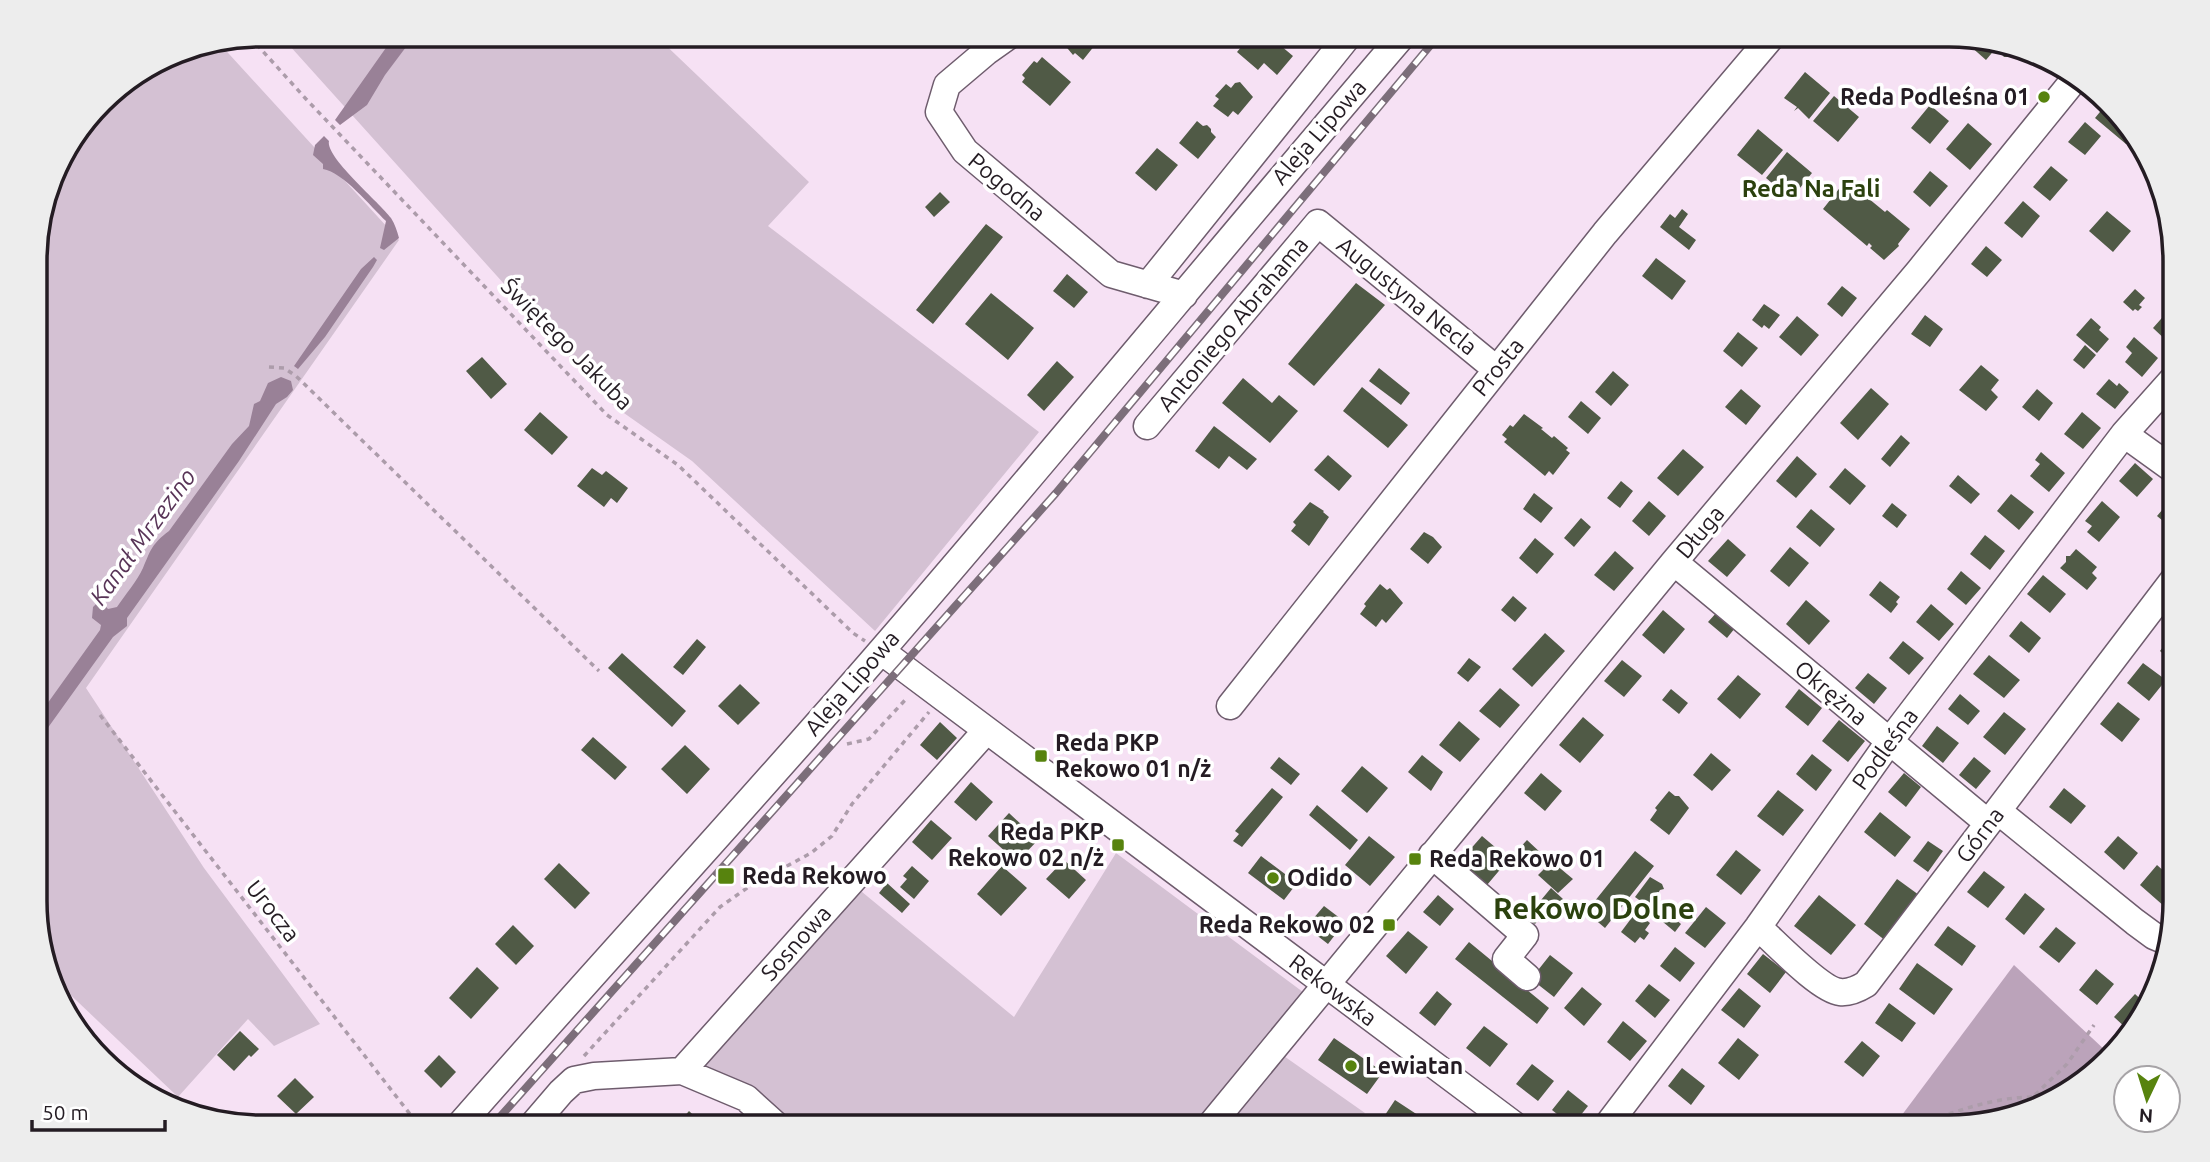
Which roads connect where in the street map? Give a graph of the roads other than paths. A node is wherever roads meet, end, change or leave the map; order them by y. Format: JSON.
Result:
{"nodes":[{"id":1,"x":993,"y":47,"type":"edge"},
{"id":2,"x":1339,"y":47,"type":"edge"},
{"id":3,"x":1393,"y":47,"type":"edge"},
{"id":4,"x":1763,"y":47,"type":"edge"},
{"id":5,"x":2070,"y":85,"type":"edge"},
{"id":6,"x":1210,"y":207,"type":"junction"},
{"id":7,"x":1318,"y":223,"type":"joint"},
{"id":8,"x":1236,"y":229,"type":"junction"},
{"id":9,"x":1148,"y":285,"type":"junction"},
{"id":10,"x":1184,"y":295,"type":"junction"},
{"id":11,"x":1496,"y":369,"type":"junction"},
{"id":12,"x":2163,"y":391,"type":"edge"},
{"id":13,"x":1147,"y":426,"type":"dead end"},
{"id":14,"x":2124,"y":435,"type":"junction"},
{"id":15,"x":2163,"y":462,"type":"edge"},
{"id":16,"x":1675,"y":562,"type":"junction"},
{"id":17,"x":2163,"y":593,"type":"edge"},
{"id":18,"x":881,"y":651,"type":"junction"},
{"id":19,"x":1230,"y":706,"type":"dead end"},
{"id":20,"x":986,"y":731,"type":"junction"},
{"id":21,"x":1889,"y":742,"type":"junction"},
{"id":22,"x":1993,"y":817,"type":"junction"},
{"id":23,"x":1432,"y":855,"type":"junction"},
{"id":24,"x":1758,"y":926,"type":"junction"},
{"id":25,"x":2159,"y":938,"type":"edge"},
{"id":26,"x":1527,"y":977,"type":"dead end"},
{"id":27,"x":1326,"y":984,"type":"junction"},
{"id":28,"x":682,"y":1071,"type":"junction"},
{"id":29,"x":1219,"y":1114,"type":"edge"},
{"id":30,"x":1500,"y":1114,"type":"edge"},
{"id":31,"x":1616,"y":1114,"type":"edge"},
{"id":32,"x":469,"y":1115,"type":"edge"},
{"id":33,"x":541,"y":1115,"type":"edge"},
{"id":34,"x":764,"y":1115,"type":"edge"}],
"edges":[{"from":1,"to":9,"type":"street","name":"Pogodna"},
{"from":2,"to":6,"type":"street","name":"Aleja Lipowa"},
{"from":3,"to":8,"type":"street","name":"Aleja Lipowa"},
{"from":4,"to":11,"type":"street","name":"Prosta"},
{"from":5,"to":16,"type":"street","name":"Długa"},
{"from":6,"to":8,"type":"street"},
{"from":6,"to":9,"type":"street","name":"Aleja Lipowa"},
{"from":7,"to":11,"type":"street","name":"Augustyna Necla"},
{"from":7,"to":13,"type":"street","name":"Antoniego Abrahama"},
{"from":8,"to":10,"type":"street","name":"Aleja Lipowa"},
{"from":9,"to":10,"type":"street","name":"Pogodna"},
{"from":10,"to":18,"type":"street","name":"Aleja Lipowa"},
{"from":11,"to":19,"type":"street","name":"Prosta"},
{"from":12,"to":14,"type":"street","name":"Podleśna"},
{"from":14,"to":15,"type":"street"},
{"from":14,"to":21,"type":"street","name":"Podleśna"},
{"from":16,"to":21,"type":"street","name":"Okrężna"},
{"from":16,"to":23,"type":"street","name":"Długa"},
{"from":17,"to":22,"type":"street","name":"Górna"},
{"from":18,"to":20,"type":"street","name":"Rekowska"},
{"from":18,"to":32,"type":"street","name":"Aleja Lipowa"},
{"from":20,"to":27,"type":"street","name":"Rekowska"},
{"from":20,"to":28,"type":"street","name":"Sosnowa"},
{"from":21,"to":22,"type":"street","name":"Okrężna"},
{"from":21,"to":24,"type":"street","name":"Podleśna"},
{"from":22,"to":24,"type":"street","name":"Górna"},
{"from":22,"to":25,"type":"street","name":"Okrężna"},
{"from":23,"to":26,"type":"street"},
{"from":23,"to":27,"type":"street","name":"Długa"},
{"from":24,"to":31,"type":"street","name":"Podleśna"},
{"from":27,"to":29,"type":"street","name":"Długa"},
{"from":27,"to":30,"type":"street","name":"Rekowska"},
{"from":28,"to":33,"type":"street"},
{"from":28,"to":34,"type":"street"}]}
